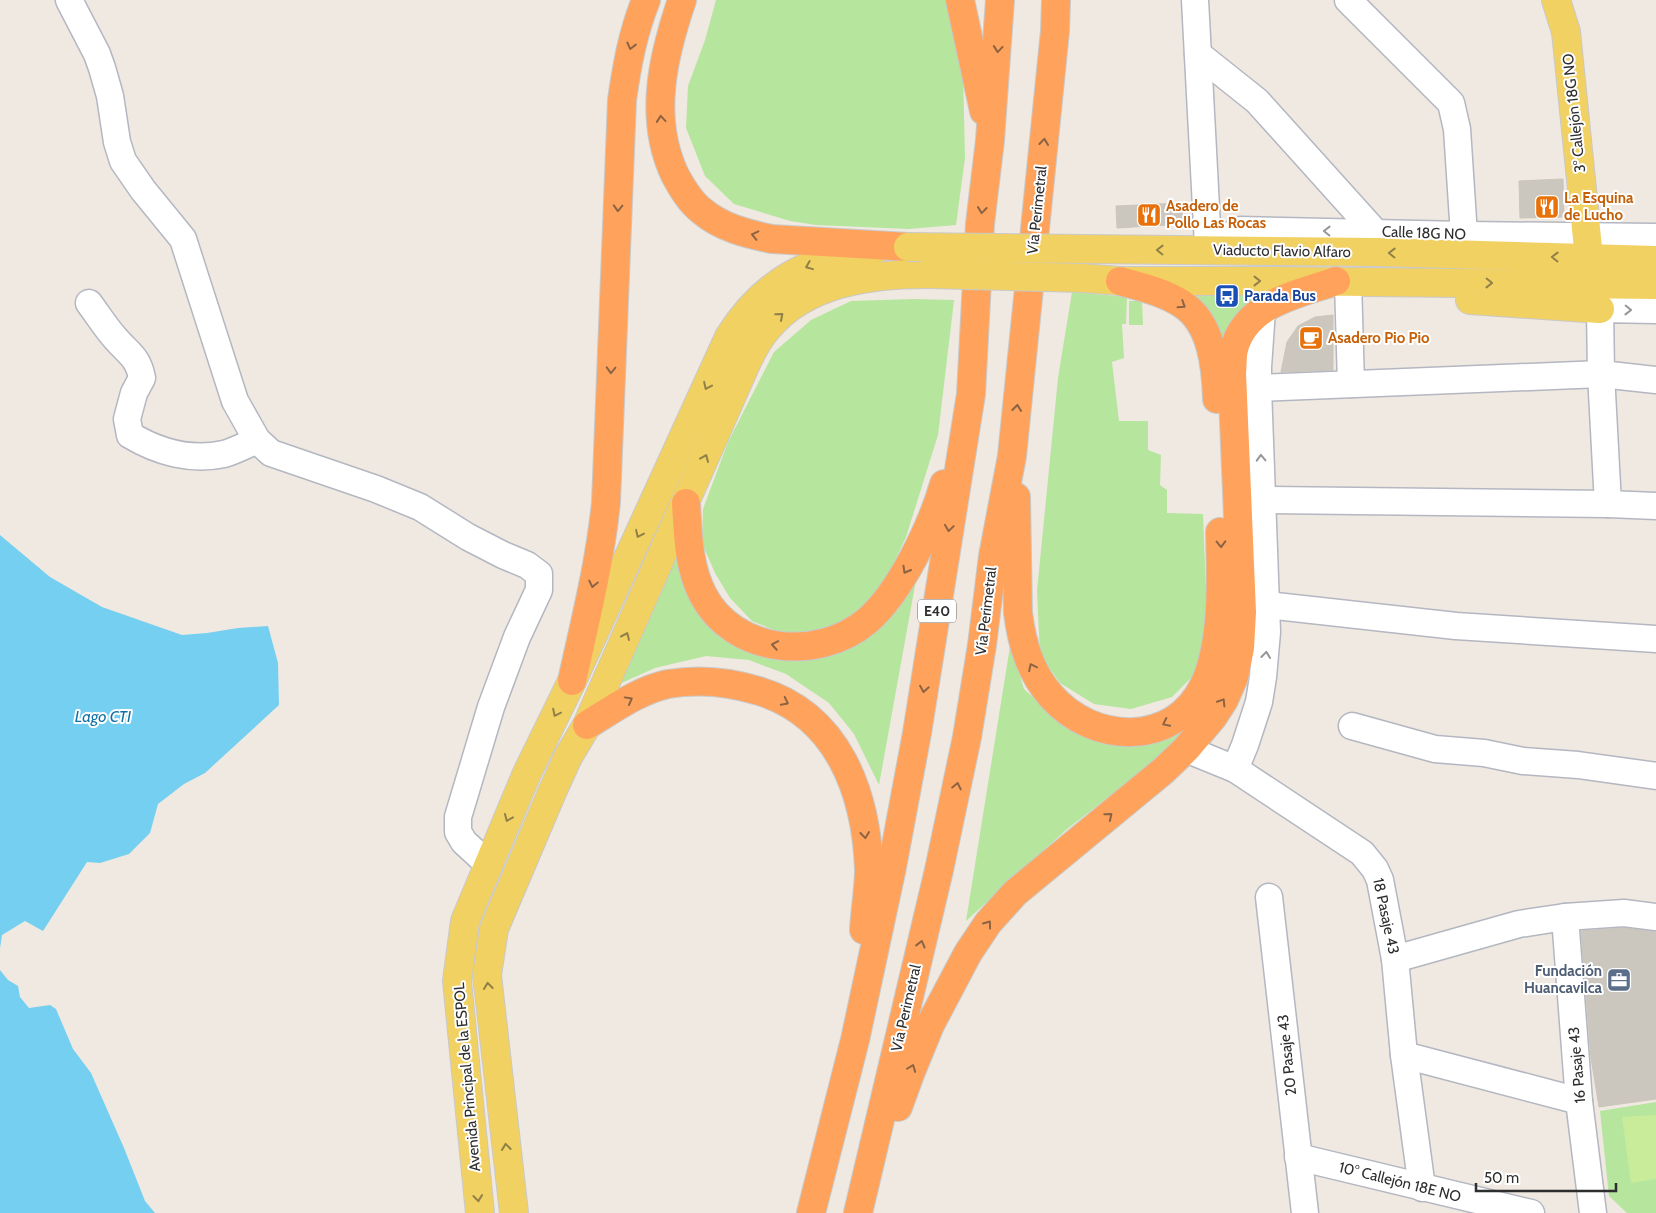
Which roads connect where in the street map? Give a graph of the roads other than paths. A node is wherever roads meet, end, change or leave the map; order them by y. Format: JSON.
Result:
{"nodes":[{"id":1,"x":69,"y":0,"type":"edge"},
{"id":2,"x":646,"y":0,"type":"edge"},
{"id":3,"x":682,"y":0,"type":"edge"},
{"id":4,"x":960,"y":0,"type":"edge"},
{"id":5,"x":1000,"y":0,"type":"edge"},
{"id":6,"x":1056,"y":0,"type":"edge"},
{"id":7,"x":1195,"y":0,"type":"edge"},
{"id":8,"x":1348,"y":0,"type":"edge"},
{"id":9,"x":1556,"y":0,"type":"edge"},
{"id":10,"x":1198,"y":54,"type":"junction"},
{"id":11,"x":990,"y":140,"type":"junction"},
{"id":12,"x":1375,"y":232,"type":"junction"},
{"id":13,"x":1464,"y":235,"type":"junction"},
{"id":14,"x":1656,"y":237,"type":"edge"},
{"id":15,"x":908,"y":247,"type":"junction"},
{"id":16,"x":1588,"y":247,"type":"junction"},
{"id":17,"x":1202,"y":248,"type":"junction"},
{"id":18,"x":1656,"y":260,"type":"edge"},
{"id":19,"x":1120,"y":281,"type":"junction"},
{"id":20,"x":1348,"y":282,"type":"junction"},
{"id":21,"x":1656,"y":285,"type":"edge"},
{"id":22,"x":89,"y":303,"type":"dead end"},
{"id":23,"x":1600,"y":309,"type":"junction"},
{"id":24,"x":1262,"y":310,"type":"junction"},
{"id":25,"x":1656,"y":310,"type":"edge"},
{"id":26,"x":1601,"y":374,"type":"junction"},
{"id":27,"x":1656,"y":380,"type":"edge"},
{"id":28,"x":1351,"y":384,"type":"junction"},
{"id":29,"x":1258,"y":388,"type":"junction"},
{"id":30,"x":971,"y":394,"type":"junction"},
{"id":31,"x":257,"y":440,"type":"junction"},
{"id":32,"x":1012,"y":456,"type":"junction"},
{"id":33,"x":1262,"y":500,"type":"junction"},
{"id":34,"x":686,"y":503,"type":"junction"},
{"id":35,"x":1608,"y":504,"type":"junction"},
{"id":36,"x":1656,"y":506,"type":"edge"},
{"id":37,"x":1267,"y":605,"type":"junction"},
{"id":38,"x":1656,"y":639,"type":"edge"},
{"id":39,"x":572,"y":681,"type":"junction"},
{"id":40,"x":587,"y":725,"type":"junction"},
{"id":41,"x":1352,"y":726,"type":"dead end"},
{"id":42,"x":541,"y":745,"type":"junction"},
{"id":43,"x":1186,"y":750,"type":"junction"},
{"id":44,"x":568,"y":757,"type":"junction"},
{"id":45,"x":1235,"y":769,"type":"junction"},
{"id":46,"x":1656,"y":776,"type":"edge"},
{"id":47,"x":489,"y":865,"type":"junction"},
{"id":48,"x":518,"y":872,"type":"junction"},
{"id":49,"x":1269,"y":897,"type":"dead end"},
{"id":50,"x":1565,"y":917,"type":"junction"},
{"id":51,"x":1656,"y":917,"type":"edge"},
{"id":52,"x":1395,"y":959,"type":"junction"},
{"id":53,"x":855,"y":1040,"type":"junction"},
{"id":54,"x":1404,"y":1056,"type":"junction"},
{"id":55,"x":1579,"y":1101,"type":"junction"},
{"id":56,"x":1298,"y":1157,"type":"junction"},
{"id":57,"x":1422,"y":1188,"type":"junction"},
{"id":58,"x":480,"y":1213,"type":"edge"},
{"id":59,"x":514,"y":1213,"type":"edge"},
{"id":60,"x":811,"y":1213,"type":"edge"},
{"id":61,"x":858,"y":1213,"type":"edge"},
{"id":62,"x":862,"y":1213,"type":"edge"},
{"id":63,"x":1305,"y":1213,"type":"edge"},
{"id":64,"x":1532,"y":1213,"type":"edge"},
{"id":65,"x":1593,"y":1213,"type":"edge"}],
"edges":[{"from":1,"to":31,"type":"street"},
{"from":2,"to":39,"type":"highway","one_way":true},
{"from":15,"to":3,"type":"highway","one_way":true},
{"from":4,"to":11,"type":"highway"},
{"from":5,"to":11,"type":"highway","number":"E40","one_way":true},
{"from":32,"to":6,"type":"highway","name":"Vía Perimetral","one_way":true},
{"from":7,"to":10,"type":"street"},
{"from":8,"to":13,"type":"street"},
{"from":9,"to":16,"type":"main road","name":"3° Callejón 18G NO"},
{"from":10,"to":12,"type":"street"},
{"from":10,"to":17,"type":"street"},
{"from":11,"to":30,"type":"highway","number":"E40","one_way":true},
{"from":12,"to":13,"type":"street","name":"Calle 18G NO"},
{"from":12,"to":17,"type":"street","name":"Calle 18G NO","one_way":true},
{"from":13,"to":16,"type":"street","name":"Calle 18G NO"},
{"from":14,"to":16,"type":"street","name":"Calle 18G NO"},
{"from":17,"to":15,"type":"main road","name":"Viaducto Flavio Alfaro","one_way":true,"bridge":true},
{"from":15,"to":39,"type":"main road","name":"Viaducto Flavio Alfaro","one_way":true},
{"from":16,"to":17,"type":"main road","name":"Viaducto Flavio Alfaro","one_way":true},
{"from":16,"to":18,"type":"main road","name":"Viaducto Flavio Alfaro"},
{"from":19,"to":20,"type":"main road","name":"Viaducto Flavio Alfaro","one_way":true},
{"from":19,"to":32,"type":"highway","one_way":true},
{"from":34,"to":19,"type":"main road","name":"Viaducto Flavio Alfaro","one_way":true,"bridge":true},
{"from":20,"to":21,"type":"main road","name":"Viaducto Flavio Alfaro","one_way":true},
{"from":20,"to":23,"type":"main road"},
{"from":20,"to":24,"type":"highway"},
{"from":20,"to":28,"type":"street"},
{"from":22,"to":31,"type":"street"},
{"from":23,"to":25,"type":"street","one_way":true},
{"from":23,"to":26,"type":"street"},
{"from":24,"to":29,"type":"street"},
{"from":43,"to":24,"type":"highway","one_way":true},
{"from":26,"to":27,"type":"street"},
{"from":26,"to":28,"type":"street"},
{"from":26,"to":35,"type":"street"},
{"from":28,"to":29,"type":"street"},
{"from":33,"to":29,"type":"street","one_way":true},
{"from":30,"to":34,"type":"highway","one_way":true},
{"from":30,"to":53,"type":"highway","number":"E40","one_way":true},
{"from":31,"to":47,"type":"street"},
{"from":61,"to":32,"type":"highway","name":"Vía Perimetral","one_way":true},
{"from":33,"to":35,"type":"street"},
{"from":33,"to":37,"type":"street"},
{"from":40,"to":34,"type":"main road","name":"Avenida Principal de la ESPOL","one_way":true},
{"from":35,"to":36,"type":"street"},
{"from":37,"to":38,"type":"street"},
{"from":45,"to":37,"type":"street","one_way":true},
{"from":39,"to":42,"type":"main road","name":"Avenida Principal de la ESPOL","one_way":true},
{"from":40,"to":44,"type":"main road","name":"Avenida Principal de la ESPOL"},
{"from":40,"to":53,"type":"highway","one_way":true},
{"from":41,"to":46,"type":"street"},
{"from":42,"to":44,"type":"main road"},
{"from":42,"to":47,"type":"main road","name":"Avenida Principal de la ESPOL","one_way":true},
{"from":43,"to":45,"type":"street","name":"18 Pasaje 43"},
{"from":62,"to":43,"type":"highway","one_way":true},
{"from":44,"to":48,"type":"main road","name":"Avenida Principal de la ESPOL"},
{"from":45,"to":52,"type":"street","name":"18 Pasaje 43"},
{"from":47,"to":48,"type":"main road"},
{"from":47,"to":58,"type":"main road","name":"Avenida Principal de la ESPOL","one_way":true},
{"from":59,"to":48,"type":"main road","name":"Avenida Principal de la ESPOL","one_way":true},
{"from":49,"to":56,"type":"street","name":"20 Pasaje 43"},
{"from":50,"to":51,"type":"street"},
{"from":50,"to":52,"type":"street"},
{"from":50,"to":55,"type":"street","name":"16 Pasaje 43"},
{"from":52,"to":54,"type":"street","name":"18 Pasaje 43"},
{"from":53,"to":60,"type":"highway","number":"E40"},
{"from":54,"to":55,"type":"street"},
{"from":54,"to":57,"type":"street","name":"18 Pasaje 43"},
{"from":55,"to":65,"type":"street","name":"16 Pasaje 43"},
{"from":56,"to":57,"type":"street","name":"10° Callejón 18E NO"},
{"from":56,"to":63,"type":"street","name":"20 Pasaje 43"},
{"from":57,"to":64,"type":"street","name":"10° Callejón 18E NO"}]}
